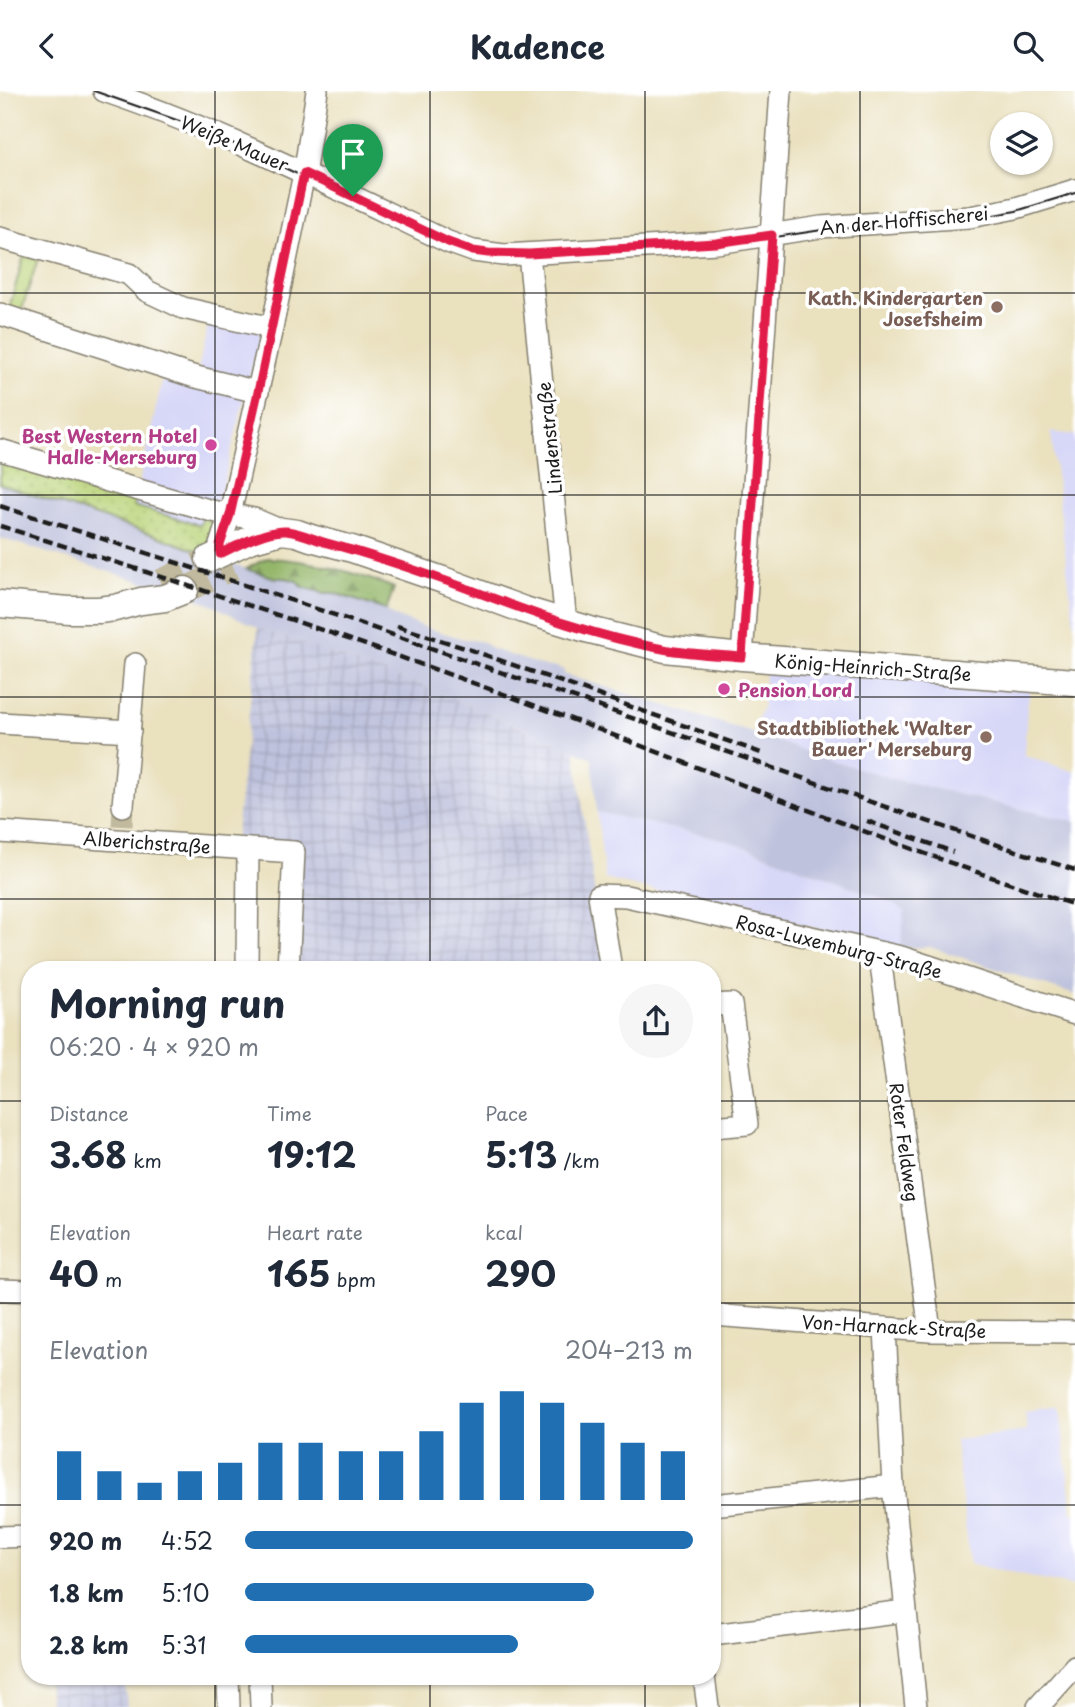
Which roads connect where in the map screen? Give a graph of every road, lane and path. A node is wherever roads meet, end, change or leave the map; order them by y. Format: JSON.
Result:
{"nodes":[{"id":1,"x":104,"y":91,"type":"edge"},
{"id":2,"x":317,"y":91,"type":"edge"},
{"id":3,"x":781,"y":91,"type":"edge"},
{"id":4,"x":304,"y":173,"type":"junction"},
{"id":5,"x":1075,"y":190,"type":"edge"},
{"id":6,"x":772,"y":235,"type":"junction"},
{"id":7,"x":0,"y":237,"type":"edge"},
{"id":8,"x":529,"y":254,"type":"junction"},
{"id":9,"x":0,"y":314,"type":"edge"},
{"id":10,"x":272,"y":328,"type":"junction"},
{"id":11,"x":258,"y":392,"type":"junction"},
{"id":12,"x":0,"y":450,"type":"edge"},
{"id":13,"x":230,"y":515,"type":"junction"},
{"id":14,"x":282,"y":531,"type":"junction"},
{"id":15,"x":310,"y":538,"type":"junction"},
{"id":16,"x":221,"y":560,"type":"junction"},
{"id":17,"x":173,"y":586,"type":"tunnel mouth"},
{"id":18,"x":0,"y":604,"type":"edge"},
{"id":19,"x":566,"y":623,"type":"junction"},
{"id":20,"x":742,"y":657,"type":"junction"},
{"id":21,"x":135,"y":664,"type":"dead end"},
{"id":22,"x":1075,"y":683,"type":"edge"},
{"id":23,"x":0,"y":723,"type":"edge"},
{"id":24,"x":130,"y":731,"type":"junction"},
{"id":25,"x":122,"y":824,"type":"junction"},
{"id":26,"x":0,"y":832,"type":"edge"},
{"id":27,"x":248,"y":849,"type":"junction"},
{"id":28,"x":883,"y":953,"type":"junction"},
{"id":29,"x":247,"y":961,"type":"edge"},
{"id":30,"x":288,"y":961,"type":"edge"},
{"id":31,"x":610,"y":961,"type":"edge"},
{"id":32,"x":721,"y":1005,"type":"edge"},
{"id":33,"x":1075,"y":1014,"type":"edge"},
{"id":34,"x":721,"y":1126,"type":"edge"},
{"id":35,"x":0,"y":1290,"type":"edge"},
{"id":36,"x":21,"y":1291,"type":"edge"},
{"id":37,"x":721,"y":1316,"type":"edge"},
{"id":38,"x":886,"y":1328,"type":"junction"},
{"id":39,"x":930,"y":1331,"type":"junction"},
{"id":40,"x":1075,"y":1332,"type":"edge"},
{"id":41,"x":893,"y":1486,"type":"junction"},
{"id":42,"x":721,"y":1504,"type":"edge"},
{"id":43,"x":0,"y":1537,"type":"edge"},
{"id":44,"x":21,"y":1537,"type":"edge"},
{"id":45,"x":905,"y":1611,"type":"junction"},
{"id":46,"x":721,"y":1634,"type":"edge"},
{"id":47,"x":1075,"y":1666,"type":"edge"},
{"id":48,"x":228,"y":1685,"type":"edge"},
{"id":49,"x":260,"y":1685,"type":"edge"},
{"id":50,"x":705,"y":1685,"type":"edge"},
{"id":51,"x":229,"y":1707,"type":"edge"},
{"id":52,"x":261,"y":1707,"type":"edge"},
{"id":53,"x":708,"y":1707,"type":"edge"},
{"id":54,"x":916,"y":1707,"type":"edge"},
{"id":55,"x":1038,"y":1707,"type":"edge"}],
"edges":[{"from":1,"to":4,"type":"street","name":"Weiße Mauer"},
{"from":2,"to":4,"type":"street"},
{"from":3,"to":6,"type":"street"},
{"from":4,"to":8,"type":"street","name":"Weiße Mauer"},
{"from":4,"to":10,"type":"street"},
{"from":5,"to":6,"type":"street","name":"An der Hoffischerei"},
{"from":6,"to":8,"type":"street","name":"Weiße Mauer"},
{"from":6,"to":20,"type":"street"},
{"from":7,"to":10,"type":"street"},
{"from":8,"to":19,"type":"street","name":"Lindenstraße"},
{"from":9,"to":11,"type":"street"},
{"from":10,"to":11,"type":"street"},
{"from":11,"to":13,"type":"street"},
{"from":12,"to":13,"type":"street","name":"König-Heinrich-Straße"},
{"from":13,"to":14,"type":"street","name":"König-Heinrich-Straße"},
{"from":13,"to":16,"type":"street"},
{"from":14,"to":15,"type":"main road","name":"König-Heinrich-Straße"},
{"from":14,"to":16,"type":"main road","name":"König-Heinrich-Straße"},
{"from":15,"to":16,"type":"main road","name":"König-Heinrich-Straße"},
{"from":15,"to":19,"type":"main road","name":"König-Heinrich-Straße"},
{"from":17,"to":18,"type":"main road"},
{"from":19,"to":20,"type":"main road","name":"König-Heinrich-Straße"},
{"from":20,"to":22,"type":"main road","name":"König-Heinrich-Straße"},
{"from":21,"to":24,"type":"street"},
{"from":23,"to":24,"type":"street"},
{"from":24,"to":25,"type":"street"},
{"from":25,"to":26,"type":"street","name":"Alberichstraße"},
{"from":25,"to":27,"type":"street","name":"Alberichstraße"},
{"from":27,"to":29,"type":"street"},
{"from":27,"to":30,"type":"street","name":"Alberichstraße"},
{"from":28,"to":31,"type":"street","name":"Rosa-Luxemburg-Straße"},
{"from":28,"to":33,"type":"street","name":"Rosa-Luxemburg-Straße"},
{"from":28,"to":39,"type":"street","name":"Roter Feldweg"},
{"from":32,"to":34,"type":"street"},
{"from":35,"to":36,"type":"street"},
{"from":37,"to":38,"type":"street","name":"Von-Harnack-Straße"},
{"from":38,"to":39,"type":"street","name":"Von-Harnack-Straße"},
{"from":38,"to":41,"type":"street"},
{"from":39,"to":40,"type":"street","name":"Von-Harnack-Straße"},
{"from":41,"to":42,"type":"street"},
{"from":41,"to":45,"type":"street"},
{"from":43,"to":44,"type":"street"},
{"from":45,"to":46,"type":"street"},
{"from":45,"to":54,"type":"street"},
{"from":47,"to":55,"type":"street"},
{"from":48,"to":51,"type":"street"},
{"from":49,"to":52,"type":"street"},
{"from":50,"to":53,"type":"street"}]}
